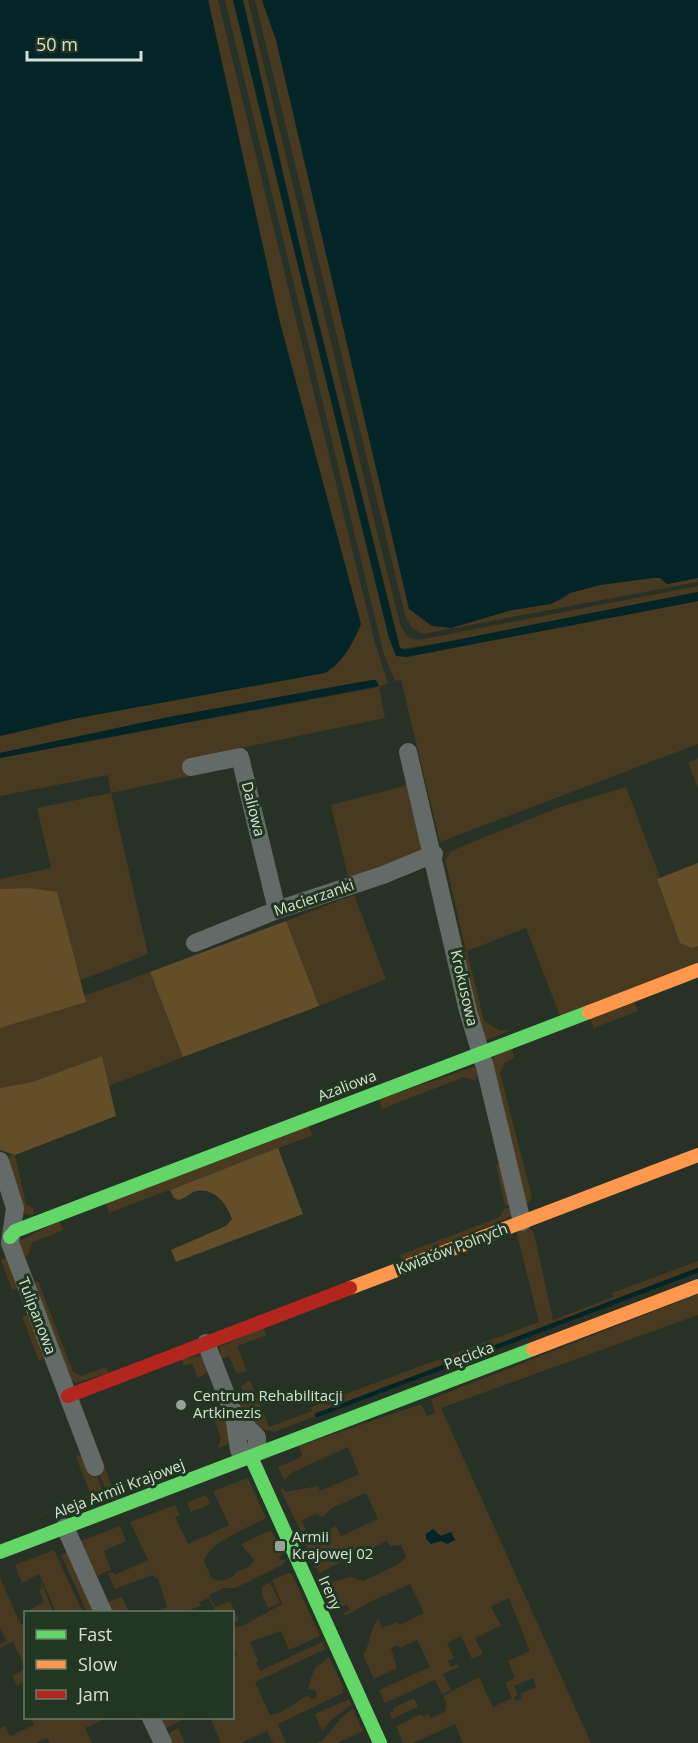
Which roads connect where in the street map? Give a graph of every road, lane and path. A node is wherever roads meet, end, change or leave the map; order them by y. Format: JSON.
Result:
{"nodes":[{"id":1,"x":408,"y":752,"type":"dead end"},
{"id":2,"x":191,"y":767,"type":"dead end"},
{"id":3,"x":434,"y":854,"type":"junction"},
{"id":4,"x":277,"y":910,"type":"junction"},
{"id":5,"x":195,"y":943,"type":"dead end"},
{"id":6,"x":698,"y":970,"type":"edge"},
{"id":7,"x":480,"y":1053,"type":"junction"},
{"id":8,"x":698,"y":1155,"type":"edge"},
{"id":9,"x":0,"y":1161,"type":"edge"},
{"id":10,"x":522,"y":1222,"type":"junction"},
{"id":11,"x":10,"y":1237,"type":"junction"},
{"id":12,"x":698,"y":1286,"type":"edge"},
{"id":13,"x":206,"y":1343,"type":"junction"},
{"id":14,"x":68,"y":1396,"type":"junction"},
{"id":15,"x":251,"y":1457,"type":"junction"},
{"id":16,"x":94,"y":1467,"type":"dead end"},
{"id":17,"x":65,"y":1527,"type":"junction"},
{"id":18,"x":0,"y":1552,"type":"edge"},
{"id":19,"x":104,"y":1611,"type":"edge"},
{"id":20,"x":151,"y":1719,"type":"edge"},
{"id":21,"x":163,"y":1743,"type":"edge"},
{"id":22,"x":380,"y":1743,"type":"edge"}],
"edges":[{"from":1,"to":3,"type":"street","name":"Krokusowa"},
{"from":2,"to":4,"type":"street","name":"Daliowa"},
{"from":3,"to":4,"type":"street","name":"Macierzanki"},
{"from":3,"to":7,"type":"street","name":"Krokusowa"},
{"from":4,"to":5,"type":"street","name":"Macierzanki"},
{"from":6,"to":7,"type":"street","name":"Azaliowa"},
{"from":7,"to":10,"type":"street","name":"Krokusowa"},
{"from":7,"to":11,"type":"street","name":"Azaliowa"},
{"from":8,"to":10,"type":"street","name":"Kwiatów Polnych"},
{"from":9,"to":11,"type":"street","name":"Tulipanowa"},
{"from":10,"to":13,"type":"street","name":"Kwiatów Polnych"},
{"from":11,"to":14,"type":"street","name":"Tulipanowa"},
{"from":12,"to":15,"type":"street","name":"Pęcicka"},
{"from":13,"to":14,"type":"street","name":"Kwiatów Polnych"},
{"from":13,"to":15,"type":"street"},
{"from":14,"to":16,"type":"street","name":"Tulipanowa"},
{"from":15,"to":17,"type":"street","name":"Aleja Armii Krajowej"},
{"from":15,"to":22,"type":"street","name":"Ireny"},
{"from":17,"to":18,"type":"street","name":"Aleja Armii Krajowej"},
{"from":17,"to":19,"type":"street"},
{"from":20,"to":21,"type":"street"}]}
